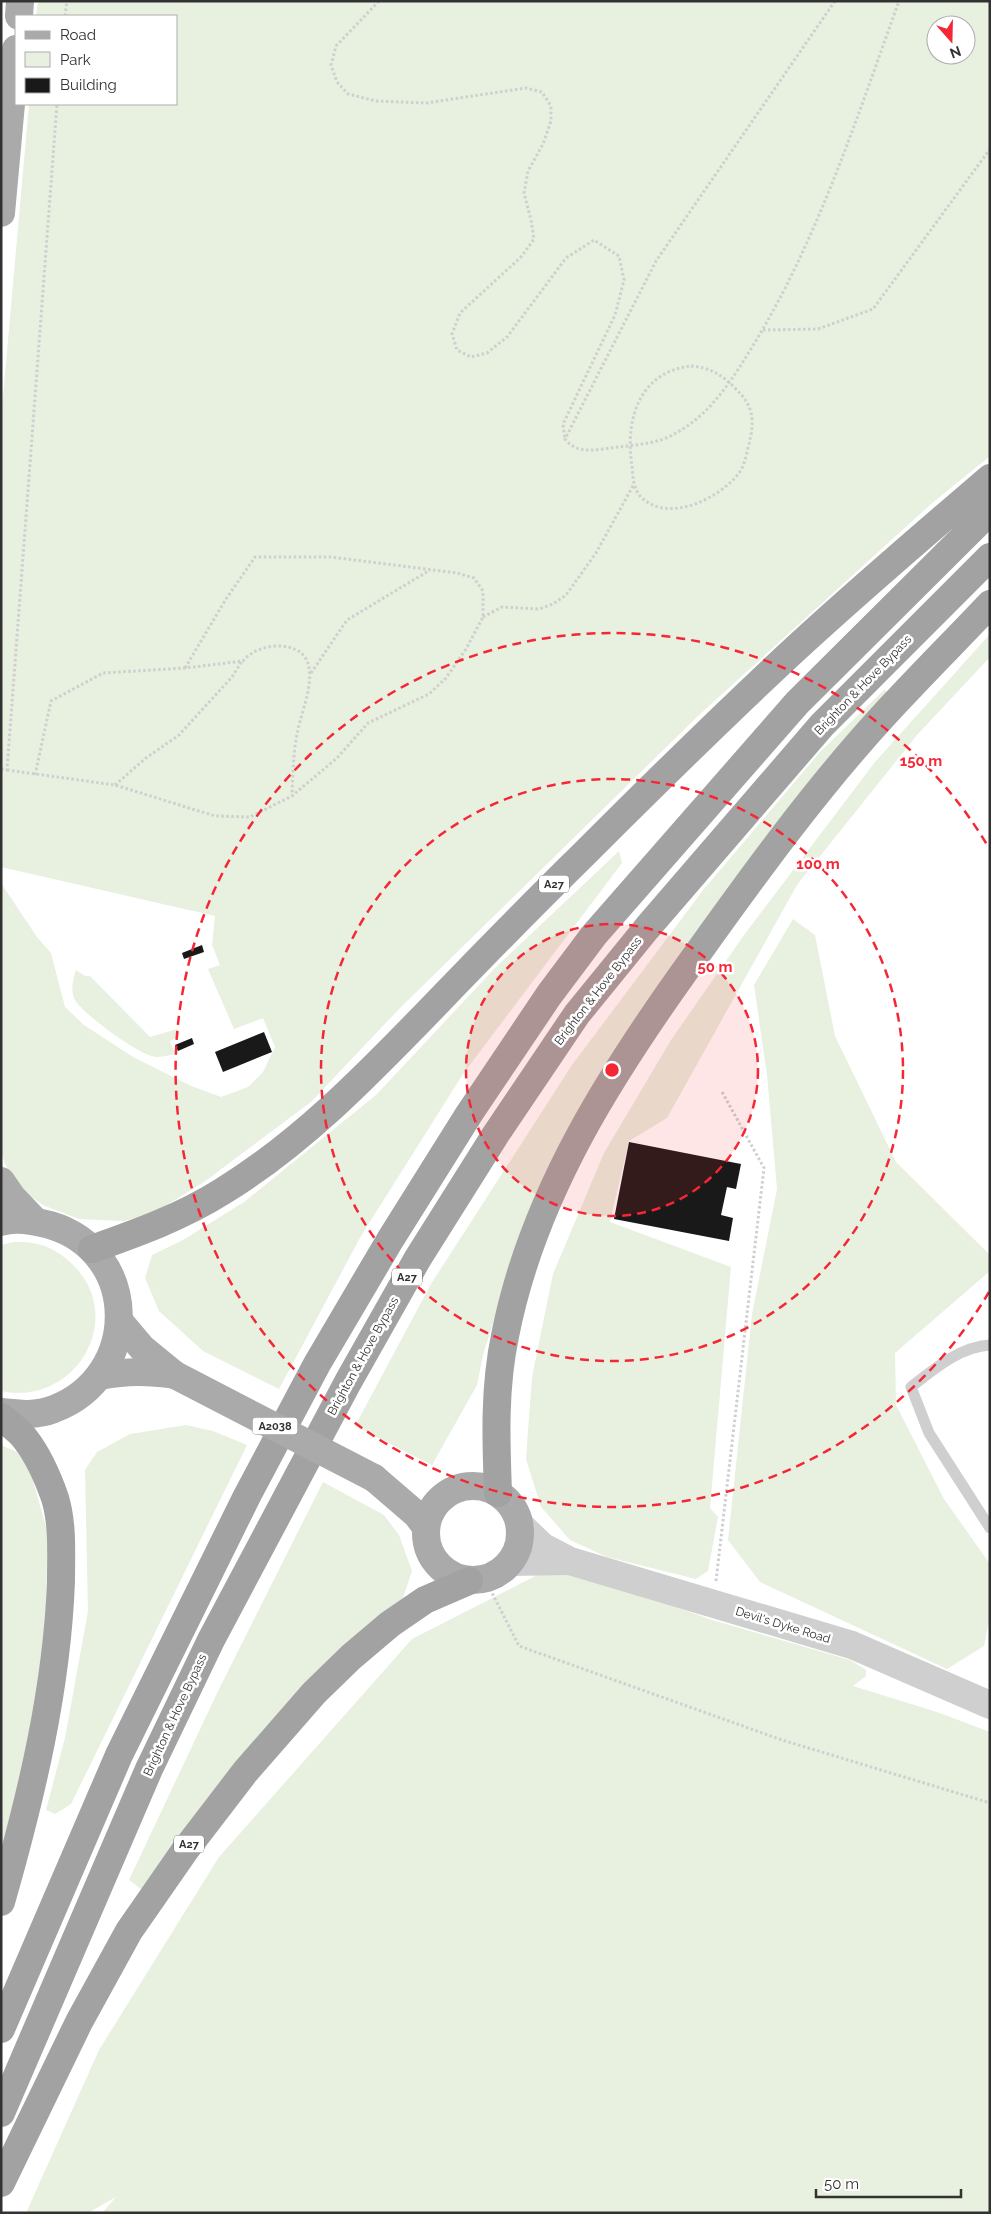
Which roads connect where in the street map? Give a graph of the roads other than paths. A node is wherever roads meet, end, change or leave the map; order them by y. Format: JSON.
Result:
{"nodes":[{"id":1,"x":20,"y":1,"type":"edge"},
{"id":2,"x":19,"y":15,"type":"edge"},
{"id":3,"x":15,"y":60,"type":"edge"},
{"id":4,"x":1,"y":212,"type":"edge"},
{"id":5,"x":990,"y":478,"type":"edge"},
{"id":6,"x":990,"y":510,"type":"edge"},
{"id":7,"x":990,"y":557,"type":"edge"},
{"id":8,"x":990,"y":604,"type":"edge"},
{"id":9,"x":1,"y":1181,"type":"edge"},
{"id":10,"x":34,"y":1220,"type":"junction"},
{"id":11,"x":1,"y":1222,"type":"edge"},
{"id":12,"x":92,"y":1249,"type":"junction"},
{"id":13,"x":120,"y":1322,"type":"junction"},
{"id":14,"x":990,"y":1345,"type":"edge"},
{"id":15,"x":175,"y":1375,"type":"junction"},
{"id":16,"x":100,"y":1376,"type":"junction"},
{"id":17,"x":1,"y":1412,"type":"edge"},
{"id":18,"x":1,"y":1417,"type":"edge"},
{"id":19,"x":374,"y":1478,"type":"junction"},
{"id":20,"x":498,"y":1493,"type":"junction"},
{"id":21,"x":443,"y":1497,"type":"junction"},
{"id":22,"x":520,"y":1525,"type":"junction"},
{"id":23,"x":426,"y":1528,"type":"junction"},
{"id":24,"x":990,"y":1528,"type":"edge"},
{"id":25,"x":570,"y":1561,"type":"junction"},
{"id":26,"x":511,"y":1562,"type":"junction"},
{"id":27,"x":477,"y":1580,"type":"junction"},
{"id":28,"x":985,"y":1700,"type":"edge"},
{"id":29,"x":1,"y":1902,"type":"edge"},
{"id":30,"x":1,"y":2028,"type":"edge"},
{"id":31,"x":1,"y":2113,"type":"edge"},
{"id":32,"x":1,"y":2184,"type":"edge"}],
"edges":[{"from":1,"to":2,"type":"main road"},
{"from":3,"to":4,"type":"main road"},
{"from":5,"to":12,"type":"highway","number":"A27"},
{"from":6,"to":30,"type":"highway","number":"A27"},
{"from":7,"to":31,"type":"highway","name":"Brighton & Hove Bypass","number":"A27"},
{"from":8,"to":20,"type":"highway"},
{"from":9,"to":10,"type":"main road"},
{"from":10,"to":11,"type":"main road"},
{"from":10,"to":12,"type":"main road"},
{"from":12,"to":13,"type":"main road"},
{"from":13,"to":15,"type":"main road","number":"A2038"},
{"from":13,"to":16,"type":"main road"},
{"from":14,"to":24,"type":"lane"},
{"from":15,"to":16,"type":"main road","number":"A2038"},
{"from":15,"to":19,"type":"main road","number":"A2038","bridge":true},
{"from":16,"to":17,"type":"main road"},
{"from":18,"to":29,"type":"highway"},
{"from":19,"to":21,"type":"main road","number":"A2038"},
{"from":19,"to":23,"type":"main road","number":"A2038"},
{"from":20,"to":21,"type":"main road"},
{"from":20,"to":22,"type":"main road"},
{"from":21,"to":23,"type":"main road"},
{"from":22,"to":25,"type":"street","name":"Devil's Dyke Road"},
{"from":22,"to":26,"type":"main road"},
{"from":23,"to":27,"type":"main road"},
{"from":25,"to":26,"type":"street","name":"Devil's Dyke Road"},
{"from":25,"to":28,"type":"street","name":"Devil's Dyke Road"},
{"from":26,"to":27,"type":"main road"},
{"from":27,"to":32,"type":"highway","number":"A27"}]}
